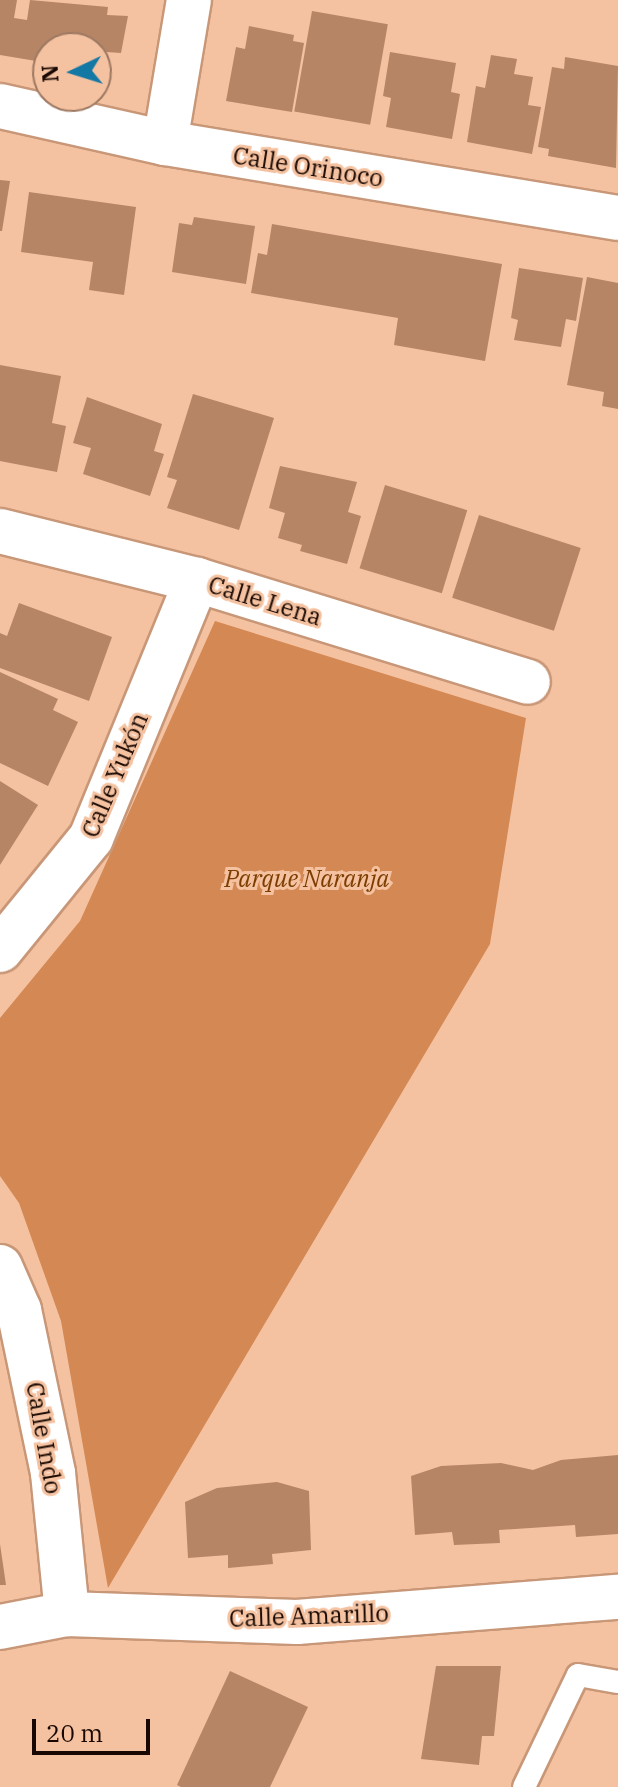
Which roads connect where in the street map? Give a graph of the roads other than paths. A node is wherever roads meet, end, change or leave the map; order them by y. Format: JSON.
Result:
{"nodes":[{"id":1,"x":189,"y":0,"type":"edge"},
{"id":2,"x":0,"y":106,"type":"edge"},
{"id":3,"x":165,"y":143,"type":"junction"},
{"id":4,"x":618,"y":218,"type":"edge"},
{"id":5,"x":0,"y":531,"type":"edge"},
{"id":6,"x":197,"y":580,"type":"junction"},
{"id":7,"x":528,"y":682,"type":"dead end"},
{"id":8,"x":0,"y":950,"type":"edge"},
{"id":9,"x":0,"y":1267,"type":"edge"},
{"id":10,"x":618,"y":1597,"type":"edge"},
{"id":11,"x":67,"y":1614,"type":"junction"},
{"id":12,"x":0,"y":1627,"type":"edge"},
{"id":13,"x":618,"y":1682,"type":"edge"},
{"id":14,"x":524,"y":1787,"type":"edge"}],
"edges":[{"from":1,"to":3,"type":"street"},
{"from":2,"to":3,"type":"street","name":"Calle Orinoco"},
{"from":3,"to":4,"type":"street","name":"Calle Orinoco"},
{"from":5,"to":6,"type":"street","name":"Calle Lena"},
{"from":6,"to":7,"type":"street","name":"Calle Lena"},
{"from":6,"to":8,"type":"street","name":"Calle Yukón"},
{"from":9,"to":11,"type":"street","name":"Calle Indo"},
{"from":10,"to":11,"type":"street","name":"Calle Amarillo"},
{"from":11,"to":12,"type":"street","name":"Calle Amarillo"},
{"from":13,"to":14,"type":"lane"}]}
